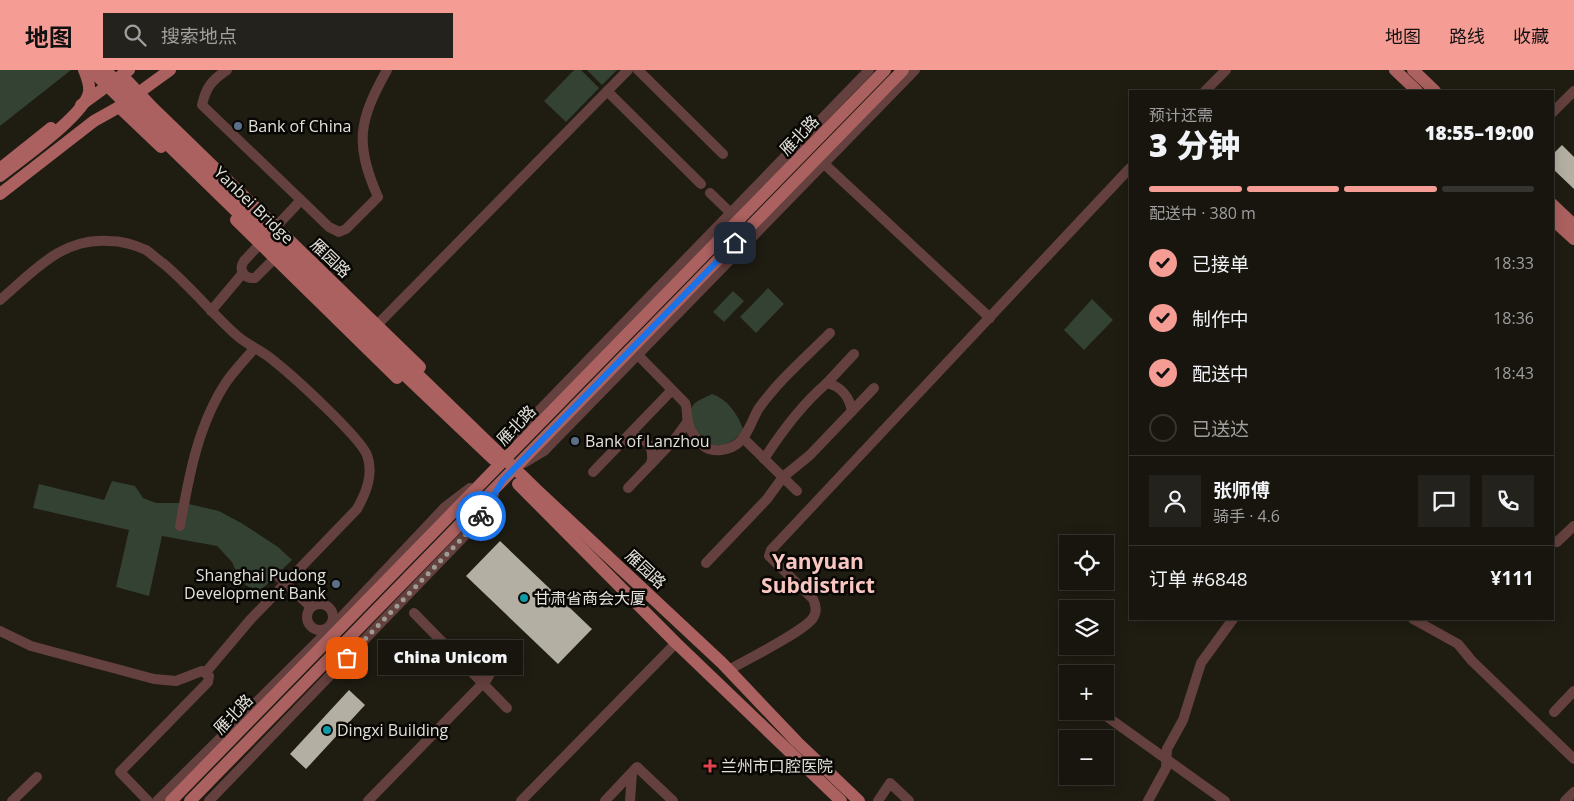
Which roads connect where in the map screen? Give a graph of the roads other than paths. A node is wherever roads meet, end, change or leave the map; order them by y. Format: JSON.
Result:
{"nodes":[{"id":1,"x":84,"y":70,"type":"edge"},
{"id":2,"x":91,"y":70,"type":"edge"},
{"id":3,"x":106,"y":70,"type":"edge"},
{"id":4,"x":170,"y":70,"type":"edge"},
{"id":5,"x":227,"y":70,"type":"edge"},
{"id":6,"x":387,"y":70,"type":"edge"},
{"id":7,"x":628,"y":70,"type":"edge"},
{"id":8,"x":638,"y":70,"type":"edge"},
{"id":9,"x":869,"y":70,"type":"edge"},
{"id":10,"x":885,"y":70,"type":"edge"},
{"id":11,"x":903,"y":70,"type":"edge"},
{"id":12,"x":916,"y":70,"type":"edge"},
{"id":13,"x":1226,"y":70,"type":"edge"},
{"id":14,"x":1395,"y":70,"type":"edge"},
{"id":15,"x":1413,"y":70,"type":"edge"},
{"id":16,"x":126,"y":73,"type":"edge"},
{"id":17,"x":1206,"y":90,"type":"edge"},
{"id":18,"x":1416,"y":90,"type":"edge"},
{"id":19,"x":1434,"y":90,"type":"edge"},
{"id":20,"x":607,"y":91,"type":"junction"},
{"id":21,"x":1574,"y":91,"type":"edge"},
{"id":22,"x":138,"y":93,"type":"junction"},
{"id":23,"x":119,"y":108,"type":"junction"},
{"id":24,"x":1554,"y":111,"type":"edge"},
{"id":25,"x":808,"y":149,"type":"junction"},
{"id":26,"x":723,"y":154,"type":"dead end"},
{"id":27,"x":821,"y":161,"type":"junction"},
{"id":28,"x":0,"y":168,"type":"edge"},
{"id":29,"x":1129,"y":169,"type":"edge"},
{"id":30,"x":0,"y":176,"type":"edge"},
{"id":31,"x":701,"y":184,"type":"dead end"},
{"id":32,"x":710,"y":193,"type":"dead end"},
{"id":33,"x":0,"y":194,"type":"edge"},
{"id":34,"x":301,"y":200,"type":"junction"},
{"id":35,"x":1554,"y":206,"type":"edge"},
{"id":36,"x":735,"y":217,"type":"junction"},
{"id":37,"x":1554,"y":221,"type":"edge"},
{"id":38,"x":1574,"y":225,"type":"edge"},
{"id":39,"x":276,"y":228,"type":"junction"},
{"id":40,"x":751,"y":233,"type":"junction"},
{"id":41,"x":1574,"y":239,"type":"edge"},
{"id":42,"x":260,"y":244,"type":"junction"},
{"id":43,"x":275,"y":258,"type":"junction"},
{"id":44,"x":242,"y":274,"type":"junction"},
{"id":45,"x":0,"y":300,"type":"edge"},
{"id":46,"x":211,"y":311,"type":"junction"},
{"id":47,"x":990,"y":318,"type":"junction"},
{"id":48,"x":377,"y":325,"type":"junction"},
{"id":49,"x":830,"y":333,"type":"dead end"},
{"id":50,"x":619,"y":335,"type":"junction"},
{"id":51,"x":254,"y":349,"type":"junction"},
{"id":52,"x":635,"y":352,"type":"junction"},
{"id":53,"x":854,"y":354,"type":"dead end"},
{"id":54,"x":407,"y":364,"type":"joint"},
{"id":55,"x":394,"y":365,"type":"joint"},
{"id":56,"x":826,"y":383,"type":"junction"},
{"id":57,"x":874,"y":388,"type":"dead end"},
{"id":58,"x":672,"y":390,"type":"junction"},
{"id":59,"x":852,"y":411,"type":"junction"},
{"id":60,"x":688,"y":421,"type":"junction"},
{"id":61,"x":627,"y":437,"type":"junction"},
{"id":62,"x":743,"y":438,"type":"junction"},
{"id":63,"x":764,"y":459,"type":"junction"},
{"id":64,"x":651,"y":465,"type":"junction"},
{"id":65,"x":507,"y":467,"type":"junction"},
{"id":66,"x":593,"y":472,"type":"dead end"},
{"id":67,"x":783,"y":477,"type":"junction"},
{"id":68,"x":628,"y":488,"type":"dead end"},
{"id":69,"x":797,"y":491,"type":"dead end"},
{"id":70,"x":180,"y":526,"type":"dead end"},
{"id":71,"x":1574,"y":526,"type":"edge"},
{"id":72,"x":1557,"y":542,"type":"dead end"},
{"id":73,"x":706,"y":563,"type":"dead end"},
{"id":74,"x":282,"y":580,"type":"junction"},
{"id":75,"x":311,"y":607,"type":"junction"},
{"id":76,"x":414,"y":613,"type":"dead end"},
{"id":77,"x":1232,"y":620,"type":"edge"},
{"id":78,"x":1415,"y":620,"type":"edge"},
{"id":79,"x":332,"y":629,"type":"junction"},
{"id":80,"x":0,"y":631,"type":"edge"},
{"id":81,"x":344,"y":643,"type":"junction"},
{"id":82,"x":676,"y":643,"type":"junction"},
{"id":83,"x":503,"y":651,"type":"dead end"},
{"id":84,"x":728,"y":670,"type":"junction"},
{"id":85,"x":206,"y":672,"type":"junction"},
{"id":86,"x":483,"y":683,"type":"junction"},
{"id":87,"x":1574,"y":691,"type":"edge"},
{"id":88,"x":507,"y":708,"type":"dead end"},
{"id":89,"x":1554,"y":712,"type":"dead end"},
{"id":90,"x":1112,"y":720,"type":"edge"},
{"id":91,"x":1166,"y":759,"type":"junction"},
{"id":92,"x":1574,"y":759,"type":"edge"},
{"id":93,"x":632,"y":773,"type":"junction"},
{"id":94,"x":37,"y":776,"type":"dead end"},
{"id":95,"x":1574,"y":792,"type":"edge"},
{"id":96,"x":12,"y":801,"type":"edge"},
{"id":97,"x":148,"y":801,"type":"edge"},
{"id":98,"x":157,"y":801,"type":"edge"},
{"id":99,"x":170,"y":801,"type":"edge"},
{"id":100,"x":190,"y":801,"type":"edge"},
{"id":101,"x":209,"y":801,"type":"edge"},
{"id":102,"x":368,"y":801,"type":"edge"},
{"id":103,"x":521,"y":801,"type":"edge"},
{"id":104,"x":605,"y":801,"type":"edge"},
{"id":105,"x":630,"y":801,"type":"edge"},
{"id":106,"x":673,"y":801,"type":"edge"},
{"id":107,"x":841,"y":801,"type":"edge"},
{"id":108,"x":859,"y":801,"type":"edge"},
{"id":109,"x":878,"y":801,"type":"edge"},
{"id":110,"x":909,"y":801,"type":"edge"},
{"id":111,"x":1148,"y":801,"type":"edge"},
{"id":112,"x":1225,"y":801,"type":"edge"},
{"id":113,"x":1566,"y":801,"type":"edge"}],
"edges":[{"from":1,"to":30,"type":"main road","bridge":true},
{"from":2,"to":55,"type":"main road","name":"Yanbei Bridge","bridge":true},
{"from":3,"to":54,"type":"main road","name":"Yanbei Bridge","bridge":true},
{"from":4,"to":22,"type":"main road"},
{"from":5,"to":34,"type":"street"},
{"from":6,"to":34,"type":"street"},
{"from":7,"to":20,"type":"street"},
{"from":8,"to":26,"type":"street"},
{"from":9,"to":36,"type":"street"},
{"from":10,"to":25,"type":"main road","name":"雁北路"},
{"from":11,"to":27,"type":"main road","name":"雁北路"},
{"from":12,"to":27,"type":"street"},
{"from":13,"to":17,"type":"street"},
{"from":14,"to":18,"type":"main road"},
{"from":15,"to":19,"type":"main road"},
{"from":16,"to":22,"type":"main road","name":"雁园路"},
{"from":16,"to":28,"type":"main road"},
{"from":20,"to":31,"type":"street"},
{"from":20,"to":48,"type":"street"},
{"from":21,"to":24,"type":"street"},
{"from":22,"to":23,"type":"main road"},
{"from":22,"to":39,"type":"main road","name":"雁园路"},
{"from":23,"to":33,"type":"main road"},
{"from":23,"to":42,"type":"main road","name":"雁园路"},
{"from":25,"to":27,"type":"street"},
{"from":25,"to":36,"type":"main road","name":"雁北路"},
{"from":27,"to":40,"type":"main road","name":"雁北路"},
{"from":27,"to":47,"type":"street"},
{"from":29,"to":47,"type":"street"},
{"from":32,"to":36,"type":"street"},
{"from":34,"to":39,"type":"street"},
{"from":35,"to":38,"type":"main road"},
{"from":36,"to":40,"type":"street"},
{"from":36,"to":50,"type":"main road","name":"雁北路"},
{"from":37,"to":41,"type":"main road"},
{"from":39,"to":42,"type":"street"},
{"from":39,"to":48,"type":"main road","name":"雁园路"},
{"from":40,"to":52,"type":"main road","name":"雁北路"},
{"from":42,"to":43,"type":"main road","name":"雁园路"},
{"from":42,"to":44,"type":"street"},
{"from":43,"to":44,"type":"street"},
{"from":43,"to":65,"type":"main road","name":"雁园路"},
{"from":44,"to":46,"type":"street"},
{"from":45,"to":46,"type":"street"},
{"from":46,"to":51,"type":"street"},
{"from":47,"to":84,"type":"street"},
{"from":48,"to":65,"type":"main road","name":"雁园路"},
{"from":49,"to":62,"type":"street"},
{"from":50,"to":52,"type":"street"},
{"from":50,"to":65,"type":"main road","name":"雁北路"},
{"from":51,"to":70,"type":"street"},
{"from":51,"to":74,"type":"street"},
{"from":52,"to":58,"type":"street"},
{"from":52,"to":65,"type":"main road","name":"雁北路"},
{"from":53,"to":56,"type":"street"},
{"from":54,"to":65,"type":"main road","name":"雁园路"},
{"from":55,"to":65,"type":"main road","name":"雁园路"},
{"from":56,"to":59,"type":"street"},
{"from":56,"to":63,"type":"street"},
{"from":57,"to":59,"type":"street"},
{"from":58,"to":60,"type":"street"},
{"from":58,"to":61,"type":"street"},
{"from":59,"to":67,"type":"street"},
{"from":60,"to":62,"type":"street"},
{"from":60,"to":64,"type":"street"},
{"from":61,"to":64,"type":"street"},
{"from":61,"to":66,"type":"street"},
{"from":62,"to":63,"type":"street"},
{"from":63,"to":67,"type":"street"},
{"from":64,"to":68,"type":"street"},
{"from":65,"to":79,"type":"main road","name":"雁北路"},
{"from":65,"to":81,"type":"main road","name":"雁北路"},
{"from":65,"to":82,"type":"main road","name":"雁园路"},
{"from":65,"to":84,"type":"main road","name":"雁园路"},
{"from":65,"to":101,"type":"street"},
{"from":67,"to":69,"type":"street"},
{"from":67,"to":73,"type":"street"},
{"from":71,"to":72,"type":"street"},
{"from":74,"to":75,"type":"street"},
{"from":74,"to":85,"type":"street"},
{"from":75,"to":79,"type":"street"},
{"from":75,"to":79,"type":"street"},
{"from":76,"to":86,"type":"street"},
{"from":77,"to":91,"type":"street"},
{"from":78,"to":92,"type":"street"},
{"from":79,"to":81,"type":"street"},
{"from":79,"to":98,"type":"street"},
{"from":79,"to":99,"type":"main road","name":"雁北路"},
{"from":80,"to":85,"type":"street"},
{"from":81,"to":100,"type":"main road","name":"雁北路"},
{"from":82,"to":103,"type":"street"},
{"from":82,"to":107,"type":"main road","name":"雁园路"},
{"from":83,"to":86,"type":"street"},
{"from":84,"to":108,"type":"main road","name":"雁园路"},
{"from":85,"to":97,"type":"street"},
{"from":86,"to":88,"type":"street"},
{"from":86,"to":102,"type":"street"},
{"from":87,"to":89,"type":"street"},
{"from":90,"to":91,"type":"street"},
{"from":91,"to":111,"type":"street"},
{"from":91,"to":112,"type":"street"},
{"from":93,"to":104,"type":"street"},
{"from":93,"to":105,"type":"street"},
{"from":93,"to":106,"type":"street"},
{"from":94,"to":96,"type":"street"},
{"from":95,"to":113,"type":"street"},
{"from":109,"to":110,"type":"street"}]}
